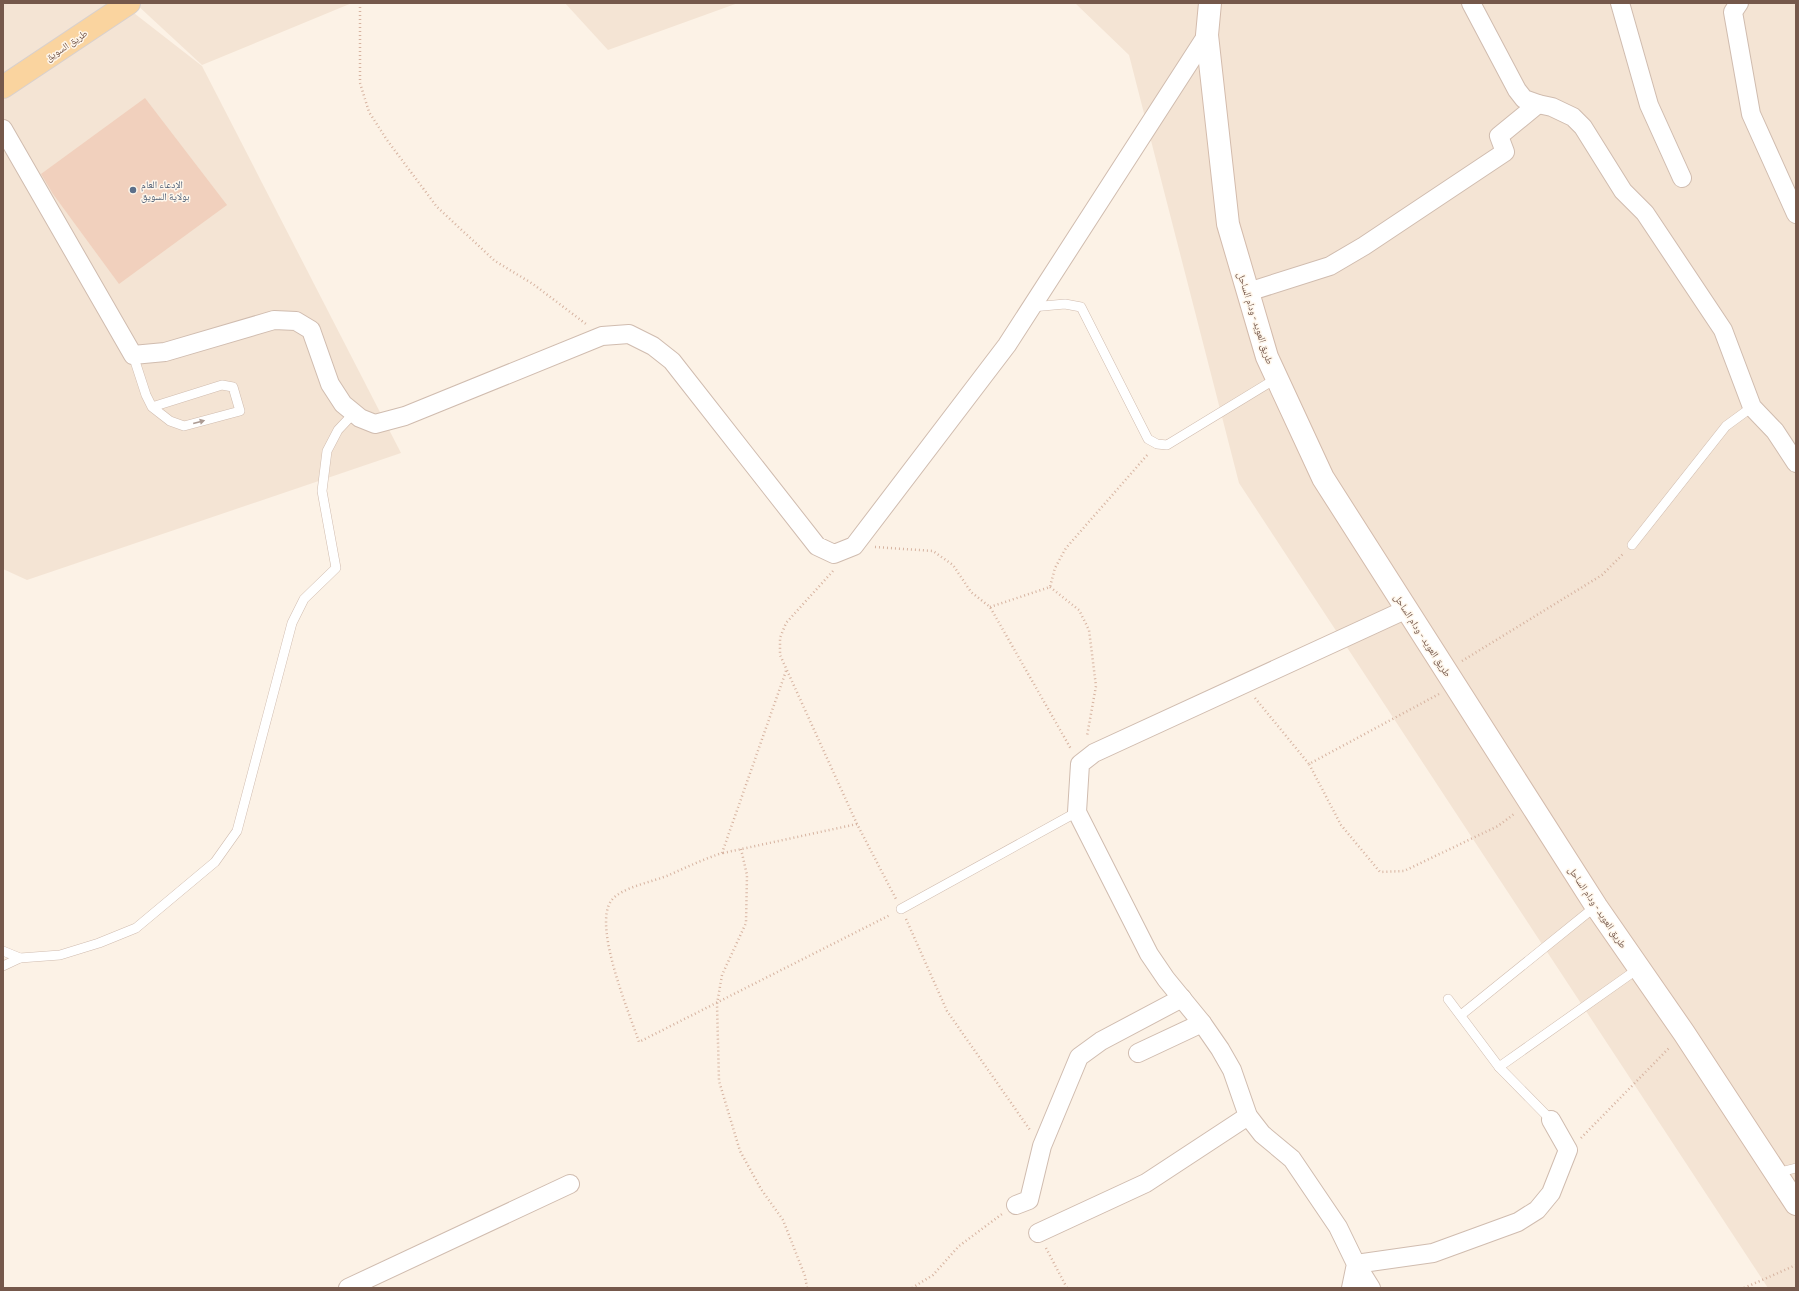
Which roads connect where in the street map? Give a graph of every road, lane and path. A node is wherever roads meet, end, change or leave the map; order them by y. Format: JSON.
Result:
{"nodes":[{"id":1,"x":129,"y":3,"type":"edge"},
{"id":2,"x":360,"y":3,"type":"edge"},
{"id":3,"x":1210,"y":3,"type":"edge"},
{"id":4,"x":1471,"y":3,"type":"edge"},
{"id":5,"x":1620,"y":3,"type":"edge"},
{"id":6,"x":1739,"y":3,"type":"edge"},
{"id":7,"x":1207,"y":35,"type":"junction"},
{"id":8,"x":3,"y":87,"type":"edge"},
{"id":9,"x":1538,"y":104,"type":"junction"},
{"id":10,"x":3,"y":128,"type":"edge"},
{"id":11,"x":1682,"y":178,"type":"dead end"},
{"id":12,"x":1796,"y":214,"type":"edge"},
{"id":13,"x":1248,"y":292,"type":"junction"},
{"id":14,"x":1032,"y":306,"type":"junction"},
{"id":15,"x":602,"y":336,"type":"junction"},
{"id":16,"x":133,"y":355,"type":"junction"},
{"id":17,"x":1277,"y":378,"type":"junction"},
{"id":18,"x":152,"y":407,"type":"junction"},
{"id":19,"x":1752,"y":407,"type":"junction"},
{"id":20,"x":354,"y":413,"type":"junction"},
{"id":21,"x":1157,"y":444,"type":"junction"},
{"id":22,"x":1796,"y":463,"type":"edge"},
{"id":23,"x":854,"y":546,"type":"junction"},
{"id":24,"x":1632,"y":546,"type":"joint"},
{"id":25,"x":834,"y":570,"type":"dead end"},
{"id":26,"x":1050,"y":587,"type":"junction"},
{"id":27,"x":990,"y":607,"type":"junction"},
{"id":28,"x":1407,"y":609,"type":"junction"},
{"id":29,"x":786,"y":670,"type":"junction"},
{"id":30,"x":1450,"y":678,"type":"junction"},
{"id":31,"x":1244,"y":684,"type":"junction"},
{"id":32,"x":1080,"y":764,"type":"junction"},
{"id":33,"x":1310,"y":764,"type":"junction"},
{"id":34,"x":1529,"y":802,"type":"junction"},
{"id":35,"x":1077,"y":812,"type":"junction"},
{"id":36,"x":857,"y":824,"type":"junction"},
{"id":37,"x":741,"y":849,"type":"junction"},
{"id":38,"x":722,"y":853,"type":"junction"},
{"id":39,"x":1596,"y":906,"type":"junction"},
{"id":40,"x":901,"y":909,"type":"junction"},
{"id":41,"x":3,"y":951,"type":"edge"},
{"id":42,"x":20,"y":958,"type":"junction"},
{"id":43,"x":3,"y":966,"type":"edge"},
{"id":44,"x":1639,"y":968,"type":"junction"},
{"id":45,"x":1182,"y":998,"type":"junction"},
{"id":46,"x":1448,"y":999,"type":"dead end"},
{"id":47,"x":717,"y":1004,"type":"junction"},
{"id":48,"x":1461,"y":1015,"type":"junction"},
{"id":49,"x":1202,"y":1023,"type":"junction"},
{"id":50,"x":1684,"y":1033,"type":"junction"},
{"id":51,"x":1138,"y":1053,"type":"dead end"},
{"id":52,"x":1499,"y":1067,"type":"junction"},
{"id":53,"x":1248,"y":1116,"type":"junction"},
{"id":54,"x":1551,"y":1120,"type":"joint"},
{"id":55,"x":1578,"y":1141,"type":"dead end"},
{"id":56,"x":1042,"y":1146,"type":"junction"},
{"id":57,"x":1786,"y":1170,"type":"edge"},
{"id":58,"x":570,"y":1184,"type":"dead end"},
{"id":59,"x":1016,"y":1204,"type":"joint"},
{"id":60,"x":1796,"y":1204,"type":"edge"},
{"id":61,"x":1038,"y":1233,"type":"dead end"},
{"id":62,"x":1356,"y":1264,"type":"junction"},
{"id":63,"x":1796,"y":1265,"type":"edge"},
{"id":64,"x":348,"y":1288,"type":"edge"},
{"id":65,"x":807,"y":1288,"type":"edge"},
{"id":66,"x":912,"y":1288,"type":"edge"},
{"id":67,"x":1352,"y":1288,"type":"edge"},
{"id":68,"x":1370,"y":1288,"type":"edge"},
{"id":69,"x":1744,"y":1288,"type":"edge"}],
"edges":[{"from":1,"to":8,"type":"main road","name":"طريق السويق"},
{"from":2,"to":15,"type":"path"},
{"from":3,"to":7,"type":"main road","name":"طريق العويد - ودام الساحل"},
{"from":4,"to":9,"type":"street"},
{"from":5,"to":11,"type":"street"},
{"from":6,"to":12,"type":"street"},
{"from":7,"to":13,"type":"main road","name":"طريق العويد - ودام الساحل"},
{"from":7,"to":14,"type":"street"},
{"from":9,"to":13,"type":"street"},
{"from":9,"to":19,"type":"street"},
{"from":10,"to":16,"type":"street"},
{"from":13,"to":17,"type":"main road","name":"طريق العويد - ودام الساحل"},
{"from":14,"to":21,"type":"lane"},
{"from":14,"to":23,"type":"street"},
{"from":15,"to":20,"type":"street"},
{"from":15,"to":23,"type":"street"},
{"from":16,"to":18,"type":"lane"},
{"from":16,"to":20,"type":"street"},
{"from":17,"to":21,"type":"lane"},
{"from":17,"to":28,"type":"main road","name":"طريق العويد - ودام الساحل"},
{"from":18,"to":18,"type":"lane","one_way":true},
{"from":19,"to":22,"type":"street"},
{"from":19,"to":24,"type":"lane"},
{"from":20,"to":42,"type":"lane"},
{"from":21,"to":26,"type":"path"},
{"from":23,"to":27,"type":"path"},
{"from":24,"to":30,"type":"path"},
{"from":25,"to":29,"type":"path"},
{"from":26,"to":27,"type":"path"},
{"from":26,"to":32,"type":"path"},
{"from":27,"to":32,"type":"path"},
{"from":28,"to":30,"type":"main road","name":"طريق العويد - ودام الساحل"},
{"from":28,"to":31,"type":"street"},
{"from":29,"to":36,"type":"path"},
{"from":29,"to":38,"type":"path"},
{"from":30,"to":33,"type":"path"},
{"from":30,"to":34,"type":"main road","name":"طريق العويد - ودام الساحل"},
{"from":31,"to":32,"type":"street"},
{"from":31,"to":33,"type":"path"},
{"from":32,"to":35,"type":"street"},
{"from":33,"to":34,"type":"path"},
{"from":34,"to":39,"type":"main road","name":"طريق العويد - ودام الساحل"},
{"from":35,"to":40,"type":"lane"},
{"from":35,"to":45,"type":"street"},
{"from":36,"to":37,"type":"path"},
{"from":36,"to":40,"type":"path"},
{"from":37,"to":38,"type":"path"},
{"from":37,"to":47,"type":"path"},
{"from":38,"to":47,"type":"path"},
{"from":39,"to":44,"type":"main road","name":"طريق العويد - ودام الساحل"},
{"from":39,"to":48,"type":"lane"},
{"from":40,"to":47,"type":"path"},
{"from":40,"to":56,"type":"path"},
{"from":41,"to":42,"type":"lane"},
{"from":42,"to":43,"type":"lane"},
{"from":44,"to":50,"type":"main road","name":"طريق العويد - ودام الساحل"},
{"from":44,"to":52,"type":"lane"},
{"from":45,"to":49,"type":"street"},
{"from":45,"to":56,"type":"street"},
{"from":46,"to":48,"type":"lane"},
{"from":47,"to":65,"type":"path"},
{"from":48,"to":52,"type":"lane"},
{"from":49,"to":51,"type":"street"},
{"from":49,"to":53,"type":"street"},
{"from":50,"to":55,"type":"path"},
{"from":50,"to":57,"type":"main road","name":"طريق العويد - ودام الساحل"},
{"from":52,"to":54,"type":"lane"},
{"from":53,"to":61,"type":"street"},
{"from":53,"to":62,"type":"street"},
{"from":54,"to":62,"type":"street"},
{"from":56,"to":59,"type":"street"},
{"from":57,"to":60,"type":"main road","name":"طريق العويد - ودام الساحل"},
{"from":58,"to":64,"type":"street"},
{"from":59,"to":66,"type":"path"},
{"from":62,"to":67,"type":"street"},
{"from":62,"to":68,"type":"street"},
{"from":63,"to":69,"type":"path"}]}
